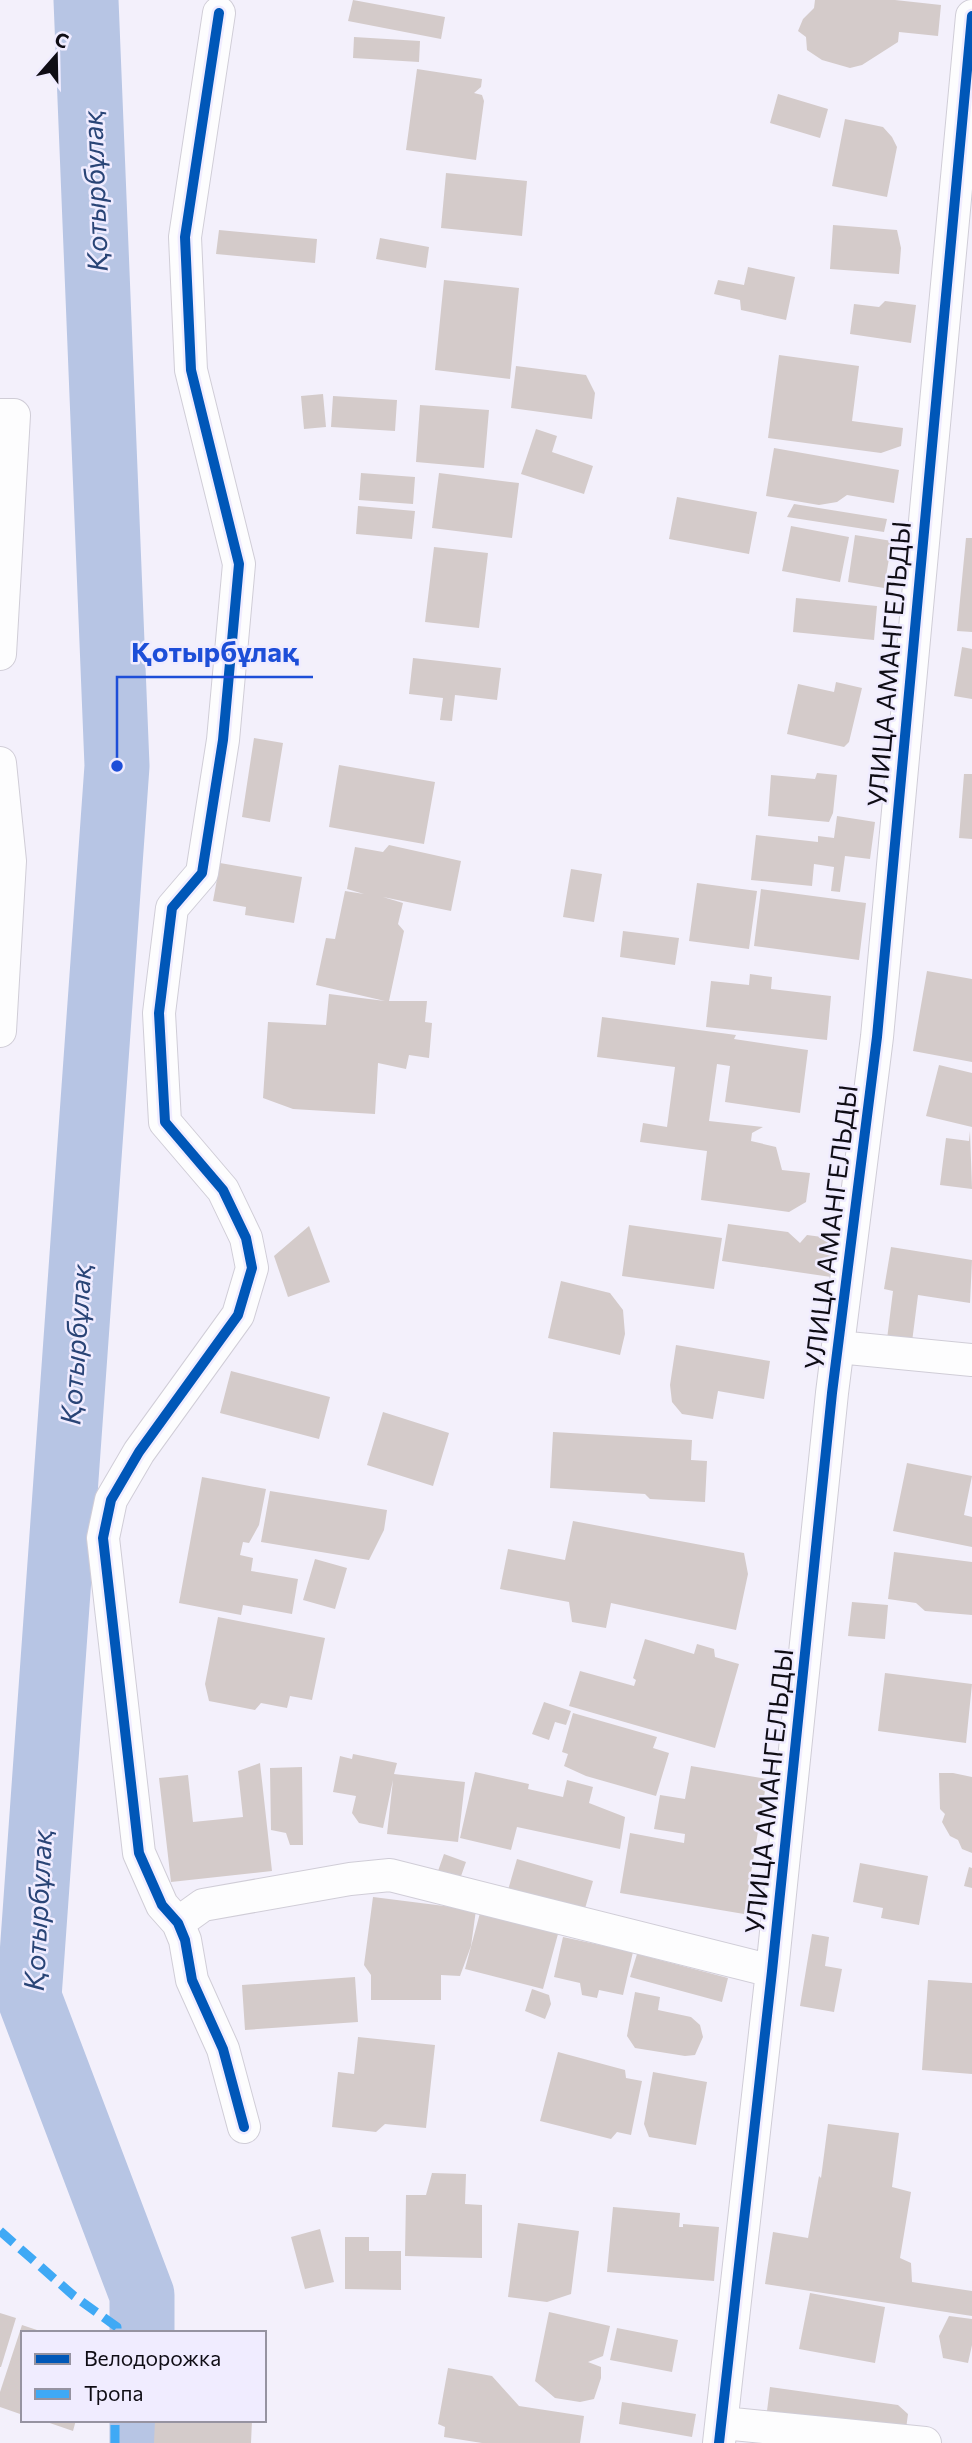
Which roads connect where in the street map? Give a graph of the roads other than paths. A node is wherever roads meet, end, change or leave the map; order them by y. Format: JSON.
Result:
{"nodes":[{"id":1,"x":219,"y":13,"type":"dead end"},
{"id":2,"x":972,"y":16,"type":"edge"},
{"id":3,"x":7,"y":415,"type":"edge"},
{"id":4,"x":0,"y":654,"type":"edge"},
{"id":5,"x":0,"y":763,"type":"edge"},
{"id":6,"x":0,"y":1031,"type":"edge"},
{"id":7,"x":838,"y":1347,"type":"junction"},
{"id":8,"x":972,"y":1360,"type":"edge"},
{"id":9,"x":178,"y":1923,"type":"junction"},
{"id":10,"x":772,"y":1971,"type":"junction"},
{"id":11,"x":244,"y":2127,"type":"dead end"},
{"id":12,"x":721,"y":2433,"type":"edge"},
{"id":13,"x":925,"y":2443,"type":"edge"}],
"edges":[{"from":1,"to":9,"type":"street"},
{"from":2,"to":7,"type":"street","name":"УЛИЦА АМАНГЕЛЬДЫ"},
{"from":3,"to":4,"type":"street"},
{"from":5,"to":6,"type":"street"},
{"from":7,"to":8,"type":"street"},
{"from":7,"to":10,"type":"street","name":"УЛИЦА АМАНГЕЛЬДЫ"},
{"from":9,"to":10,"type":"street"},
{"from":9,"to":11,"type":"street"},
{"from":10,"to":12,"type":"street","name":"УЛИЦА АМАНГЕЛЬДЫ"},
{"from":12,"to":13,"type":"street"}]}
